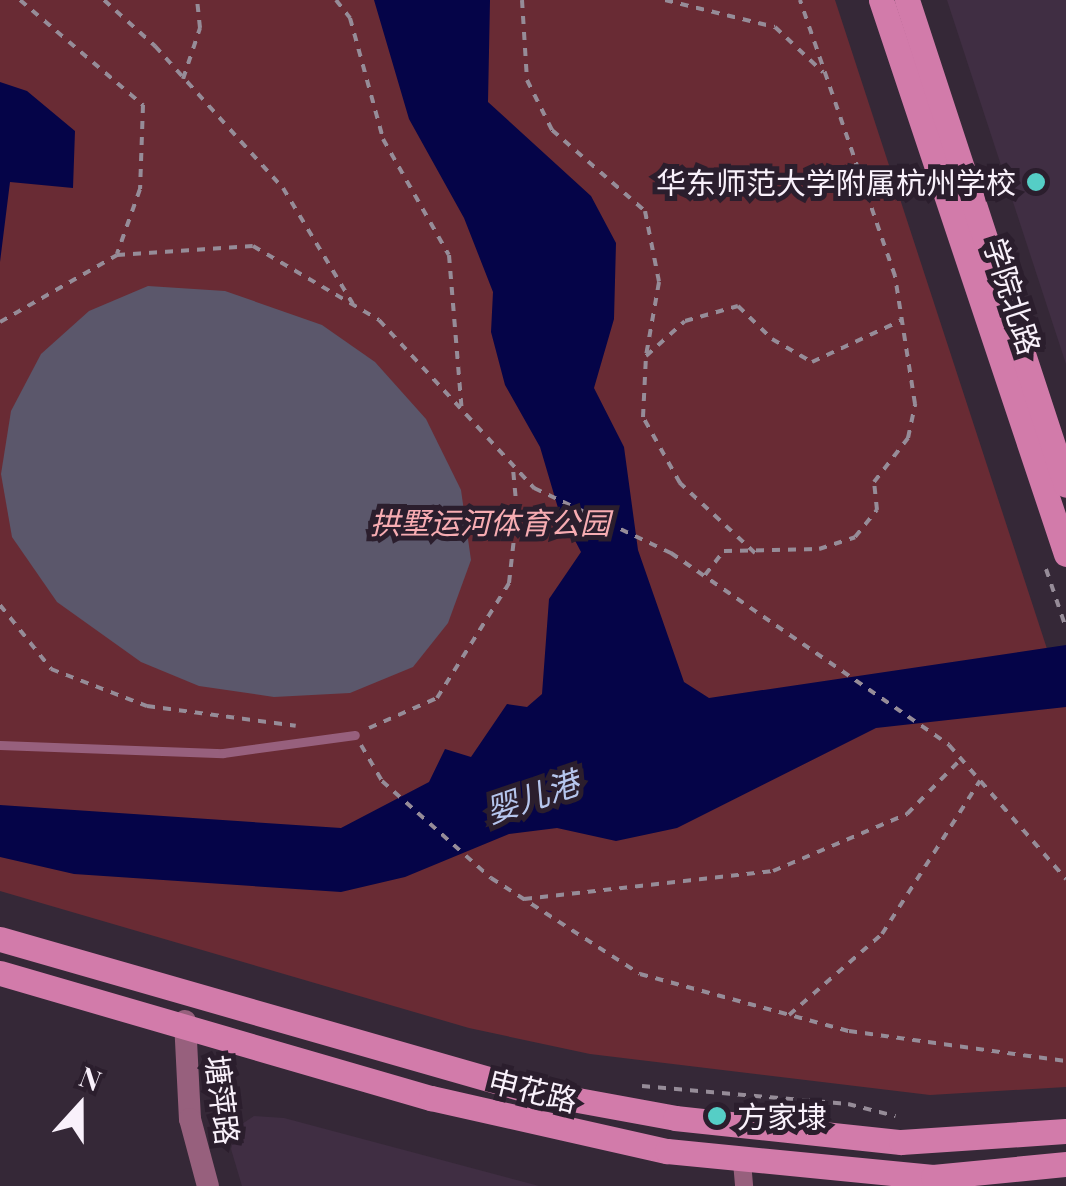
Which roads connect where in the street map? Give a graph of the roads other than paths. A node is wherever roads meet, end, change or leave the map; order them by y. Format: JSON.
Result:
{"nodes":[{"id":1,"x":881,"y":0,"type":"edge"},
{"id":2,"x":907,"y":0,"type":"edge"},
{"id":3,"x":1066,"y":485,"type":"edge"},
{"id":4,"x":1066,"y":554,"type":"edge"},
{"id":5,"x":354,"y":735,"type":"road end"},
{"id":6,"x":0,"y":745,"type":"edge"},
{"id":7,"x":0,"y":939,"type":"edge"},
{"id":8,"x":0,"y":973,"type":"edge"},
{"id":9,"x":184,"y":1022,"type":"junction"},
{"id":10,"x":1066,"y":1131,"type":"edge"},
{"id":11,"x":1066,"y":1164,"type":"edge"},
{"id":12,"x":743,"y":1174,"type":"edge"},
{"id":13,"x":208,"y":1186,"type":"edge"}],
"edges":[{"from":1,"to":4,"type":"main road","name":"学院北路"},
{"from":2,"to":3,"type":"main road","name":"学院北路"},
{"from":5,"to":6,"type":"lane"},
{"from":7,"to":10,"type":"main road","name":"申花路"},
{"from":8,"to":9,"type":"main road","name":"申花路"},
{"from":9,"to":12,"type":"main road","name":"申花路"},
{"from":9,"to":13,"type":"street","name":"塘萍路"},
{"from":11,"to":12,"type":"main road","name":"申花路"}]}
